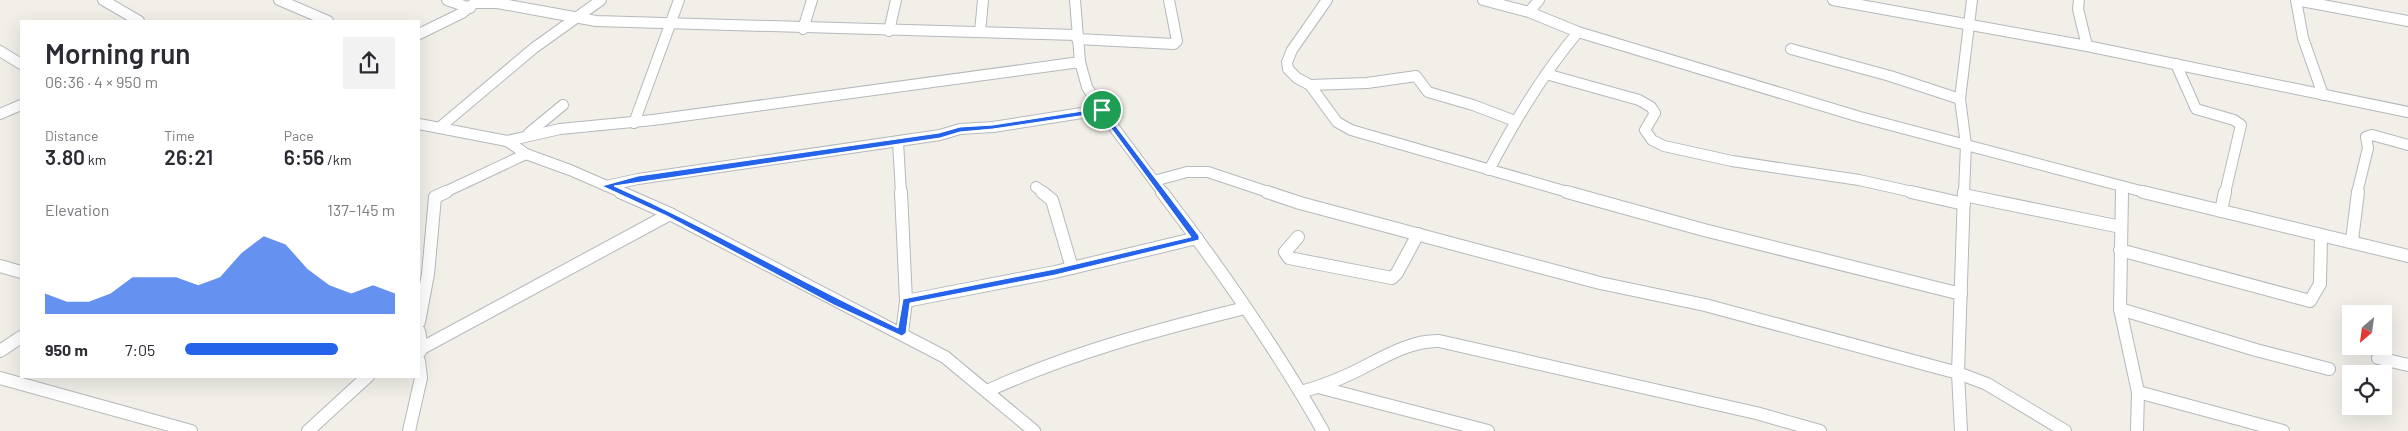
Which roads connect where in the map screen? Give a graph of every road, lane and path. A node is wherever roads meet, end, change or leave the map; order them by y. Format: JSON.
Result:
{"nodes":[{"id":1,"x":103,"y":0,"type":"edge"},
{"id":2,"x":279,"y":0,"type":"edge"},
{"id":3,"x":447,"y":0,"type":"edge"},
{"id":4,"x":601,"y":0,"type":"edge"},
{"id":5,"x":680,"y":0,"type":"edge"},
{"id":6,"x":812,"y":0,"type":"edge"},
{"id":7,"x":896,"y":0,"type":"edge"},
{"id":8,"x":983,"y":0,"type":"edge"},
{"id":9,"x":1075,"y":0,"type":"edge"},
{"id":10,"x":1169,"y":0,"type":"edge"},
{"id":11,"x":1327,"y":0,"type":"edge"},
{"id":12,"x":1483,"y":0,"type":"edge"},
{"id":13,"x":1539,"y":0,"type":"edge"},
{"id":14,"x":1832,"y":0,"type":"edge"},
{"id":15,"x":1972,"y":0,"type":"edge"},
{"id":16,"x":2079,"y":0,"type":"edge"},
{"id":17,"x":2296,"y":0,"type":"edge"},
{"id":18,"x":2354,"y":0,"type":"edge"},
{"id":19,"x":498,"y":1,"type":"edge"},
{"id":20,"x":475,"y":4,"type":"edge"},
{"id":21,"x":2356,"y":10,"type":"junction"},
{"id":22,"x":1529,"y":12,"type":"junction"},
{"id":23,"x":574,"y":18,"type":"junction"},
{"id":24,"x":137,"y":20,"type":"edge"},
{"id":25,"x":326,"y":20,"type":"edge"},
{"id":26,"x":2408,"y":21,"type":"edge"},
{"id":27,"x":668,"y":25,"type":"junction"},
{"id":28,"x":1970,"y":25,"type":"junction"},
{"id":29,"x":804,"y":29,"type":"junction"},
{"id":30,"x":890,"y":31,"type":"junction"},
{"id":31,"x":980,"y":32,"type":"junction"},
{"id":32,"x":1578,"y":32,"type":"junction"},
{"id":33,"x":420,"y":34,"type":"edge"},
{"id":34,"x":1077,"y":37,"type":"junction"},
{"id":35,"x":2087,"y":46,"type":"junction"},
{"id":36,"x":1791,"y":49,"type":"dead end"},
{"id":37,"x":0,"y":51,"type":"edge"},
{"id":38,"x":1080,"y":62,"type":"junction"},
{"id":39,"x":20,"y":63,"type":"edge"},
{"id":40,"x":2176,"y":64,"type":"junction"},
{"id":41,"x":1546,"y":74,"type":"junction"},
{"id":42,"x":1310,"y":85,"type":"junction"},
{"id":43,"x":2323,"y":95,"type":"junction"},
{"id":44,"x":1960,"y":99,"type":"junction"},
{"id":45,"x":20,"y":105,"type":"edge"},
{"id":46,"x":563,"y":105,"type":"dead end"},
{"id":47,"x":1102,"y":110,"type":"junction"},
{"id":48,"x":2408,"y":112,"type":"edge"},
{"id":49,"x":0,"y":114,"type":"edge"},
{"id":50,"x":1515,"y":121,"type":"junction"},
{"id":51,"x":634,"y":123,"type":"junction"},
{"id":52,"x":420,"y":125,"type":"edge"},
{"id":53,"x":438,"y":128,"type":"junction"},
{"id":54,"x":529,"y":133,"type":"junction"},
{"id":55,"x":507,"y":141,"type":"junction"},
{"id":56,"x":898,"y":142,"type":"junction"},
{"id":57,"x":2408,"y":145,"type":"edge"},
{"id":58,"x":1966,"y":146,"type":"junction"},
{"id":59,"x":526,"y":154,"type":"junction"},
{"id":60,"x":1489,"y":170,"type":"junction"},
{"id":61,"x":1154,"y":181,"type":"junction"},
{"id":62,"x":606,"y":186,"type":"junction"},
{"id":63,"x":1036,"y":187,"type":"dead end"},
{"id":64,"x":2122,"y":187,"type":"junction"},
{"id":65,"x":1964,"y":200,"type":"junction"},
{"id":66,"x":2221,"y":211,"type":"junction"},
{"id":67,"x":670,"y":214,"type":"junction"},
{"id":68,"x":2121,"y":227,"type":"junction"},
{"id":69,"x":1418,"y":234,"type":"junction"},
{"id":70,"x":2321,"y":236,"type":"junction"},
{"id":71,"x":1298,"y":237,"type":"dead end"},
{"id":72,"x":1196,"y":238,"type":"junction"},
{"id":73,"x":2352,"y":240,"type":"junction"},
{"id":74,"x":2120,"y":250,"type":"junction"},
{"id":75,"x":2408,"y":256,"type":"edge"},
{"id":76,"x":0,"y":266,"type":"edge"},
{"id":77,"x":1072,"y":268,"type":"junction"},
{"id":78,"x":20,"y":272,"type":"edge"},
{"id":79,"x":424,"y":273,"type":"edge"},
{"id":80,"x":1961,"y":294,"type":"junction"},
{"id":81,"x":906,"y":301,"type":"junction"},
{"id":82,"x":1245,"y":308,"type":"junction"},
{"id":83,"x":2120,"y":309,"type":"junction"},
{"id":84,"x":420,"y":312,"type":"edge"},
{"id":85,"x":902,"y":333,"type":"junction"},
{"id":86,"x":20,"y":338,"type":"edge"},
{"id":87,"x":420,"y":350,"type":"edge"},
{"id":88,"x":0,"y":352,"type":"edge"},
{"id":89,"x":2378,"y":358,"type":"dead end"},
{"id":90,"x":2408,"y":365,"type":"edge"},
{"id":91,"x":2329,"y":369,"type":"dead end"},
{"id":92,"x":420,"y":370,"type":"edge"},
{"id":93,"x":1958,"y":374,"type":"junction"},
{"id":94,"x":0,"y":378,"type":"edge"},
{"id":95,"x":366,"y":378,"type":"edge"},
{"id":96,"x":1322,"y":388,"type":"junction"},
{"id":97,"x":987,"y":391,"type":"junction"},
{"id":98,"x":1301,"y":392,"type":"junction"},
{"id":99,"x":2138,"y":392,"type":"junction"},
{"id":100,"x":191,"y":431,"type":"edge"},
{"id":101,"x":308,"y":431,"type":"edge"},
{"id":102,"x":409,"y":431,"type":"edge"},
{"id":103,"x":1034,"y":431,"type":"edge"},
{"id":104,"x":1323,"y":431,"type":"edge"},
{"id":105,"x":1488,"y":431,"type":"edge"},
{"id":106,"x":1820,"y":431,"type":"edge"},
{"id":107,"x":1961,"y":431,"type":"edge"},
{"id":108,"x":2065,"y":431,"type":"edge"},
{"id":109,"x":2137,"y":431,"type":"edge"},
{"id":110,"x":2283,"y":431,"type":"edge"}],
"edges":[{"from":1,"to":24,"type":"street"},
{"from":2,"to":25,"type":"street"},
{"from":3,"to":20,"type":"street"},
{"from":4,"to":23,"type":"street"},
{"from":5,"to":27,"type":"street"},
{"from":6,"to":29,"type":"street"},
{"from":7,"to":30,"type":"street"},
{"from":8,"to":31,"type":"street"},
{"from":9,"to":34,"type":"street"},
{"from":10,"to":34,"type":"street"},
{"from":11,"to":42,"type":"street"},
{"from":12,"to":22,"type":"street"},
{"from":13,"to":22,"type":"street"},
{"from":14,"to":28,"type":"street"},
{"from":15,"to":28,"type":"street"},
{"from":16,"to":35,"type":"street"},
{"from":17,"to":21,"type":"street"},
{"from":17,"to":43,"type":"street"},
{"from":18,"to":21,"type":"street"},
{"from":19,"to":20,"type":"street"},
{"from":19,"to":23,"type":"street"},
{"from":20,"to":33,"type":"street"},
{"from":21,"to":26,"type":"street"},
{"from":22,"to":32,"type":"street"},
{"from":23,"to":27,"type":"street"},
{"from":23,"to":53,"type":"street"},
{"from":27,"to":29,"type":"street"},
{"from":27,"to":51,"type":"street"},
{"from":28,"to":35,"type":"street"},
{"from":28,"to":44,"type":"street"},
{"from":29,"to":30,"type":"street"},
{"from":30,"to":31,"type":"street"},
{"from":31,"to":34,"type":"street"},
{"from":32,"to":41,"type":"street"},
{"from":32,"to":58,"type":"street"},
{"from":34,"to":38,"type":"street"},
{"from":35,"to":40,"type":"street"},
{"from":36,"to":44,"type":"street"},
{"from":37,"to":39,"type":"street"},
{"from":38,"to":47,"type":"street"},
{"from":38,"to":51,"type":"street"},
{"from":40,"to":43,"type":"street"},
{"from":40,"to":66,"type":"street"},
{"from":41,"to":50,"type":"street"},
{"from":41,"to":65,"type":"street"},
{"from":42,"to":50,"type":"street"},
{"from":42,"to":60,"type":"street"},
{"from":43,"to":48,"type":"street"},
{"from":44,"to":58,"type":"street"},
{"from":45,"to":49,"type":"street"},
{"from":46,"to":54,"type":"street"},
{"from":47,"to":56,"type":"street"},
{"from":47,"to":61,"type":"street"},
{"from":50,"to":60,"type":"street"},
{"from":51,"to":54,"type":"street"},
{"from":52,"to":53,"type":"street"},
{"from":53,"to":55,"type":"street"},
{"from":54,"to":55,"type":"street"},
{"from":55,"to":59,"type":"street"},
{"from":56,"to":62,"type":"street"},
{"from":56,"to":81,"type":"street"},
{"from":57,"to":73,"type":"street"},
{"from":58,"to":64,"type":"street"},
{"from":58,"to":65,"type":"street"},
{"from":59,"to":62,"type":"street"},
{"from":59,"to":79,"type":"street"},
{"from":60,"to":80,"type":"street"},
{"from":61,"to":69,"type":"street"},
{"from":61,"to":72,"type":"street"},
{"from":62,"to":67,"type":"street"},
{"from":63,"to":77,"type":"street"},
{"from":64,"to":66,"type":"street"},
{"from":64,"to":68,"type":"street"},
{"from":65,"to":68,"type":"street"},
{"from":65,"to":80,"type":"street"},
{"from":66,"to":70,"type":"street"},
{"from":67,"to":85,"type":"street"},
{"from":67,"to":87,"type":"street"},
{"from":68,"to":74,"type":"street"},
{"from":69,"to":71,"type":"street"},
{"from":69,"to":93,"type":"street"},
{"from":70,"to":73,"type":"street"},
{"from":70,"to":74,"type":"street"},
{"from":72,"to":77,"type":"street"},
{"from":72,"to":82,"type":"street"},
{"from":73,"to":75,"type":"street"},
{"from":74,"to":83,"type":"street"},
{"from":76,"to":78,"type":"street"},
{"from":77,"to":81,"type":"street"},
{"from":79,"to":84,"type":"street"},
{"from":80,"to":93,"type":"street"},
{"from":81,"to":85,"type":"street"},
{"from":82,"to":97,"type":"street"},
{"from":82,"to":98,"type":"street"},
{"from":83,"to":91,"type":"street"},
{"from":83,"to":99,"type":"street"},
{"from":85,"to":97,"type":"street"},
{"from":86,"to":88,"type":"street"},
{"from":89,"to":90,"type":"street"},
{"from":92,"to":102,"type":"street"},
{"from":93,"to":107,"type":"street"},
{"from":93,"to":108,"type":"street"},
{"from":94,"to":100,"type":"street"},
{"from":95,"to":101,"type":"street"},
{"from":96,"to":98,"type":"street"},
{"from":96,"to":105,"type":"street"},
{"from":96,"to":106,"type":"street"},
{"from":97,"to":103,"type":"street"},
{"from":98,"to":104,"type":"street"},
{"from":99,"to":109,"type":"street"},
{"from":99,"to":110,"type":"street"}]}
